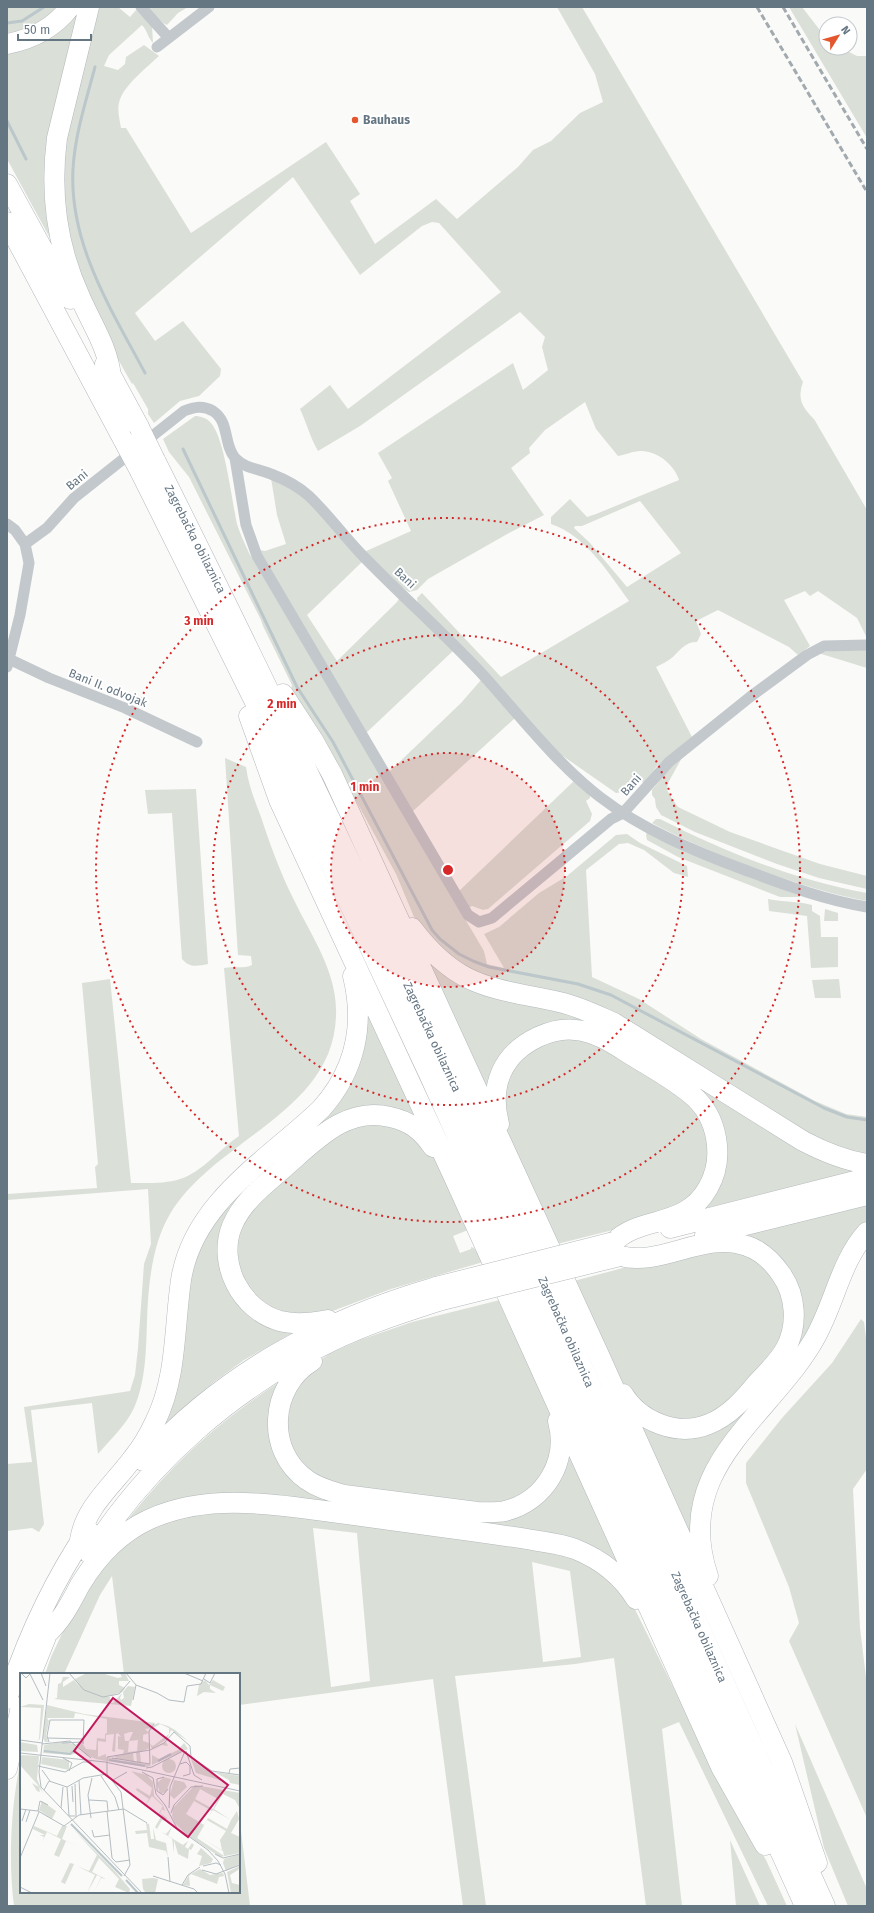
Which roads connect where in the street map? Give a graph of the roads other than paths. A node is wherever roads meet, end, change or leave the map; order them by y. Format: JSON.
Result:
{"nodes":[{"id":1,"x":70,"y":7,"type":"edge"},
{"id":2,"x":90,"y":7,"type":"edge"},
{"id":3,"x":141,"y":7,"type":"edge"},
{"id":4,"x":205,"y":8,"type":"edge"},
{"id":5,"x":168,"y":37,"type":"junction"},
{"id":6,"x":7,"y":44,"type":"edge"},
{"id":7,"x":156,"y":46,"type":"dead end"},
{"id":8,"x":7,"y":184,"type":"edge"},
{"id":9,"x":7,"y":222,"type":"edge"},
{"id":10,"x":7,"y":244,"type":"edge"},
{"id":11,"x":75,"y":347,"type":"junction"},
{"id":12,"x":111,"y":376,"type":"junction"},
{"id":13,"x":235,"y":458,"type":"junction"},
{"id":14,"x":148,"y":466,"type":"junction"},
{"id":15,"x":7,"y":524,"type":"edge"},
{"id":16,"x":26,"y":544,"type":"junction"},
{"id":17,"x":218,"y":585,"type":"junction"},
{"id":18,"x":212,"y":614,"type":"junction"},
{"id":19,"x":867,"y":645,"type":"edge"},
{"id":20,"x":8,"y":663,"type":"edge"},
{"id":21,"x":197,"y":742,"type":"dead end"},
{"id":22,"x":624,"y":813,"type":"junction"},
{"id":23,"x":380,"y":877,"type":"junction"},
{"id":24,"x":321,"y":889,"type":"junction"},
{"id":25,"x":867,"y":907,"type":"edge"},
{"id":26,"x":867,"y":1164,"type":"edge"},
{"id":27,"x":453,"y":1175,"type":"junction"},
{"id":28,"x":867,"y":1178,"type":"edge"},
{"id":29,"x":518,"y":1181,"type":"junction"},
{"id":30,"x":867,"y":1195,"type":"edge"},
{"id":31,"x":867,"y":1232,"type":"edge"},
{"id":32,"x":617,"y":1249,"type":"junction"},
{"id":33,"x":359,"y":1321,"type":"junction"},
{"id":34,"x":599,"y":1355,"type":"junction"},
{"id":35,"x":544,"y":1377,"type":"junction"},
{"id":36,"x":80,"y":1540,"type":"junction"},
{"id":37,"x":46,"y":1635,"type":"junction"},
{"id":38,"x":725,"y":1638,"type":"junction"},
{"id":39,"x":32,"y":1673,"type":"edge"},
{"id":40,"x":7,"y":1699,"type":"edge"},
{"id":41,"x":695,"y":1710,"type":"junction"},
{"id":42,"x":20,"y":1712,"type":"edge"},
{"id":43,"x":7,"y":1769,"type":"edge"},
{"id":44,"x":794,"y":1906,"type":"edge"},
{"id":45,"x":805,"y":1906,"type":"edge"},
{"id":46,"x":825,"y":1906,"type":"edge"},
{"id":47,"x":836,"y":1906,"type":"edge"}],
"edges":[{"from":1,"to":6,"type":"highway"},
{"from":2,"to":12,"type":"highway"},
{"from":3,"to":5,"type":"street"},
{"from":4,"to":5,"type":"street"},
{"from":5,"to":7,"type":"street"},
{"from":8,"to":12,"type":"highway","name":"Zagrebačka obilaznica"},
{"from":9,"to":11,"type":"highway","name":"Zagrebačka obilaznica"},
{"from":10,"to":11,"type":"highway"},
{"from":11,"to":14,"type":"highway","name":"Zagrebačka obilaznica","bridge":true},
{"from":12,"to":14,"type":"highway","name":"Zagrebačka obilaznica","bridge":true},
{"from":13,"to":16,"type":"street","name":"Bani"},
{"from":13,"to":22,"type":"street","name":"Bani"},
{"from":13,"to":22,"type":"street"},
{"from":14,"to":17,"type":"highway","name":"Zagrebačka obilaznica"},
{"from":14,"to":18,"type":"highway","name":"Zagrebačka obilaznica"},
{"from":15,"to":16,"type":"street"},
{"from":16,"to":20,"type":"street"},
{"from":17,"to":23,"type":"highway"},
{"from":17,"to":46,"type":"highway","name":"Zagrebačka obilaznica"},
{"from":18,"to":24,"type":"highway"},
{"from":18,"to":45,"type":"highway","name":"Zagrebačka obilaznica"},
{"from":19,"to":22,"type":"street","name":"Bani"},
{"from":20,"to":21,"type":"street","name":"Bani II. odvojak"},
{"from":22,"to":25,"type":"street"},
{"from":23,"to":26,"type":"highway"},
{"from":23,"to":29,"type":"highway"},
{"from":24,"to":27,"type":"highway"},
{"from":24,"to":36,"type":"highway"},
{"from":27,"to":33,"type":"highway"},
{"from":27,"to":35,"type":"highway"},
{"from":28,"to":32,"type":"highway"},
{"from":29,"to":32,"type":"highway"},
{"from":29,"to":34,"type":"highway"},
{"from":30,"to":32,"type":"highway"},
{"from":31,"to":38,"type":"highway"},
{"from":32,"to":33,"type":"highway","bridge":true},
{"from":32,"to":34,"type":"highway"},
{"from":33,"to":35,"type":"highway"},
{"from":33,"to":36,"type":"highway"},
{"from":33,"to":37,"type":"highway"},
{"from":34,"to":38,"type":"highway"},
{"from":35,"to":41,"type":"highway"},
{"from":36,"to":40,"type":"highway"},
{"from":37,"to":39,"type":"highway"},
{"from":37,"to":41,"type":"highway"},
{"from":38,"to":47,"type":"highway"},
{"from":41,"to":44,"type":"highway"},
{"from":42,"to":43,"type":"highway"}]}
